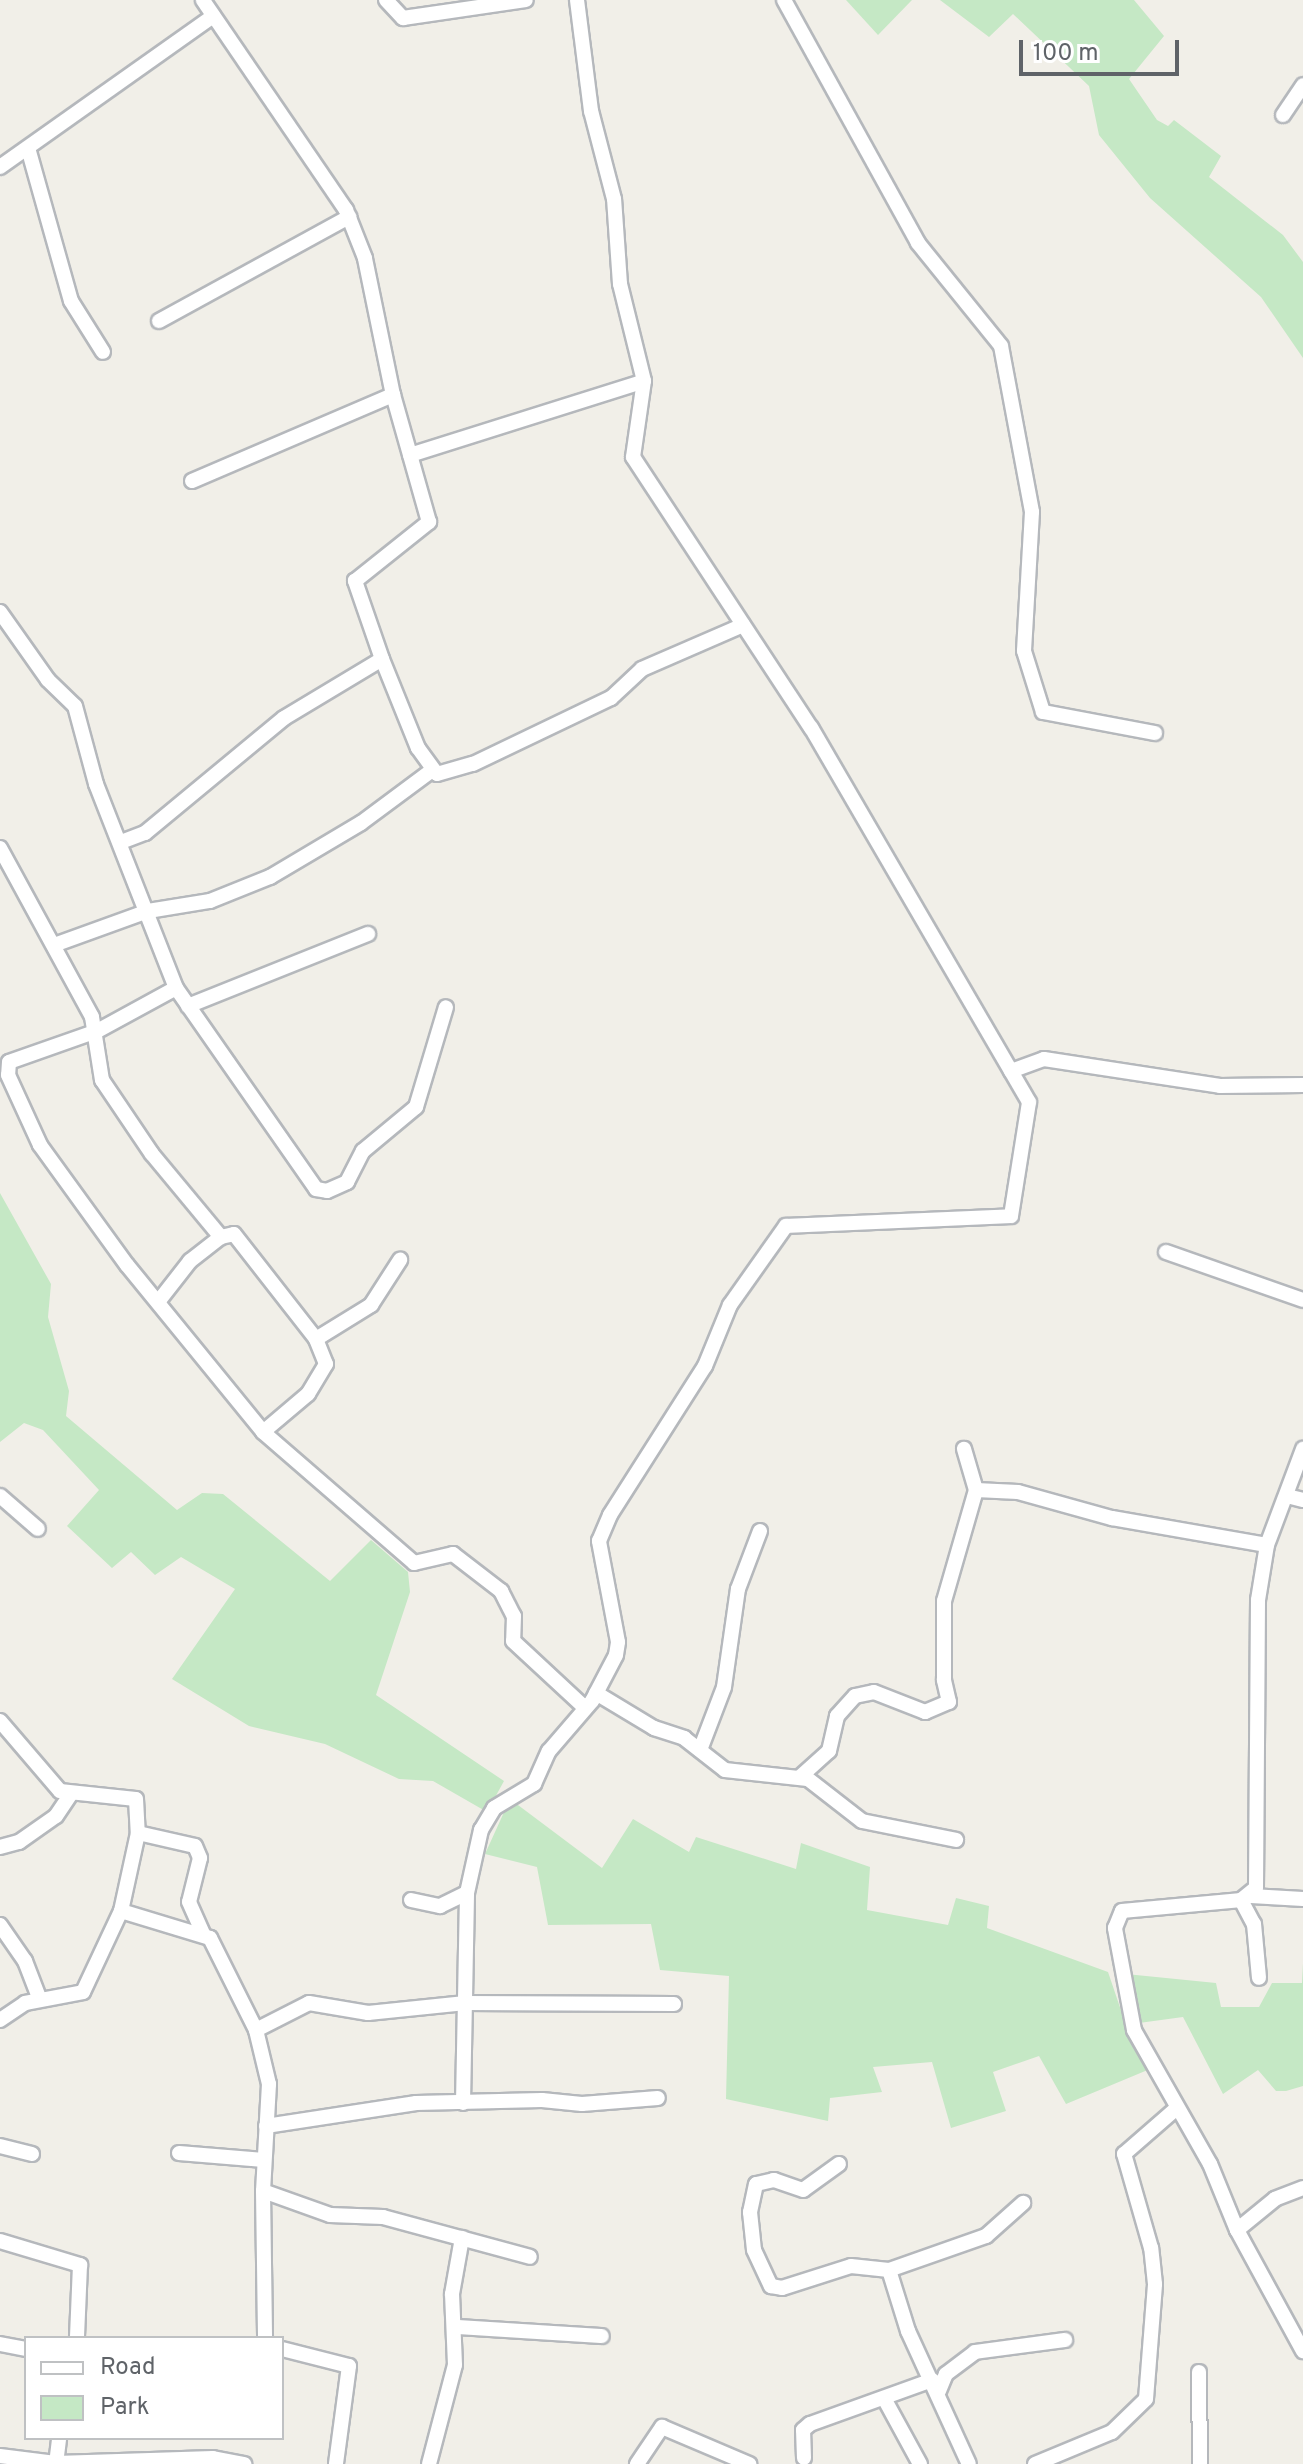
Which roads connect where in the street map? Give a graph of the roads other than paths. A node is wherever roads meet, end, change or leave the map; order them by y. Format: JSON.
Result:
{"nodes":[{"id":1,"x":203,"y":0,"type":"edge"},
{"id":2,"x":386,"y":0,"type":"edge"},
{"id":3,"x":526,"y":0,"type":"edge"},
{"id":4,"x":577,"y":0,"type":"edge"},
{"id":5,"x":784,"y":0,"type":"edge"},
{"id":6,"x":213,"y":16,"type":"junction"},
{"id":7,"x":1303,"y":85,"type":"edge"},
{"id":8,"x":1283,"y":115,"type":"dead end"},
{"id":9,"x":28,"y":148,"type":"junction"},
{"id":10,"x":0,"y":167,"type":"edge"},
{"id":11,"x":349,"y":217,"type":"junction"},
{"id":12,"x":159,"y":321,"type":"dead end"},
{"id":13,"x":103,"y":352,"type":"dead end"},
{"id":14,"x":644,"y":381,"type":"junction"},
{"id":15,"x":393,"y":395,"type":"junction"},
{"id":16,"x":410,"y":455,"type":"junction"},
{"id":17,"x":192,"y":481,"type":"dead end"},
{"id":18,"x":0,"y":612,"type":"edge"},
{"id":19,"x":743,"y":625,"type":"junction"},
{"id":20,"x":382,"y":659,"type":"junction"},
{"id":21,"x":1155,"y":733,"type":"dead end"},
{"id":22,"x":431,"y":771,"type":"junction"},
{"id":23,"x":121,"y":842,"type":"junction"},
{"id":24,"x":0,"y":848,"type":"edge"},
{"id":25,"x":148,"y":911,"type":"junction"},
{"id":26,"x":368,"y":934,"type":"dead end"},
{"id":27,"x":54,"y":945,"type":"junction"},
{"id":28,"x":176,"y":988,"type":"junction"},
{"id":29,"x":188,"y":1006,"type":"junction"},
{"id":30,"x":446,"y":1007,"type":"dead end"},
{"id":31,"x":97,"y":1031,"type":"junction"},
{"id":32,"x":1011,"y":1071,"type":"junction"},
{"id":33,"x":1303,"y":1085,"type":"edge"},
{"id":34,"x":221,"y":1237,"type":"junction"},
{"id":35,"x":1166,"y":1252,"type":"dead end"},
{"id":36,"x":400,"y":1260,"type":"dead end"},
{"id":37,"x":1303,"y":1300,"type":"edge"},
{"id":38,"x":158,"y":1302,"type":"junction"},
{"id":39,"x":316,"y":1339,"type":"junction"},
{"id":40,"x":263,"y":1432,"type":"junction"},
{"id":41,"x":964,"y":1449,"type":"dead end"},
{"id":42,"x":1303,"y":1449,"type":"edge"},
{"id":43,"x":976,"y":1490,"type":"junction"},
{"id":44,"x":0,"y":1496,"type":"edge"},
{"id":45,"x":1287,"y":1496,"type":"junction"},
{"id":46,"x":1303,"y":1500,"type":"edge"},
{"id":47,"x":38,"y":1529,"type":"dead end"},
{"id":48,"x":760,"y":1531,"type":"dead end"},
{"id":49,"x":1267,"y":1545,"type":"junction"},
{"id":50,"x":596,"y":1693,"type":"junction"},
{"id":51,"x":585,"y":1708,"type":"junction"},
{"id":52,"x":0,"y":1721,"type":"edge"},
{"id":53,"x":700,"y":1750,"type":"junction"},
{"id":54,"x":800,"y":1777,"type":"junction"},
{"id":55,"x":71,"y":1794,"type":"junction"},
{"id":56,"x":138,"y":1833,"type":"junction"},
{"id":57,"x":956,"y":1840,"type":"dead end"},
{"id":58,"x":0,"y":1847,"type":"edge"},
{"id":59,"x":467,"y":1893,"type":"junction"},
{"id":60,"x":1246,"y":1898,"type":"junction"},
{"id":61,"x":1303,"y":1899,"type":"edge"},
{"id":62,"x":411,"y":1900,"type":"dead end"},
{"id":63,"x":121,"y":1911,"type":"junction"},
{"id":64,"x":0,"y":1925,"type":"edge"},
{"id":65,"x":203,"y":1934,"type":"junction"},
{"id":66,"x":1259,"y":1978,"type":"dead end"},
{"id":67,"x":39,"y":1998,"type":"junction"},
{"id":68,"x":465,"y":2003,"type":"junction"},
{"id":69,"x":674,"y":2004,"type":"dead end"},
{"id":70,"x":0,"y":2020,"type":"edge"},
{"id":71,"x":256,"y":2030,"type":"junction"},
{"id":72,"x":658,"y":2098,"type":"dead end"},
{"id":73,"x":463,"y":2103,"type":"junction"},
{"id":74,"x":1177,"y":2108,"type":"junction"},
{"id":75,"x":266,"y":2126,"type":"junction"},
{"id":76,"x":0,"y":2146,"type":"edge"},
{"id":77,"x":179,"y":2153,"type":"dead end"},
{"id":78,"x":32,"y":2154,"type":"dead end"},
{"id":79,"x":264,"y":2160,"type":"junction"},
{"id":80,"x":839,"y":2164,"type":"dead end"},
{"id":81,"x":1303,"y":2188,"type":"edge"},
{"id":82,"x":263,"y":2191,"type":"junction"},
{"id":83,"x":1023,"y":2203,"type":"dead end"},
{"id":84,"x":1237,"y":2230,"type":"junction"},
{"id":85,"x":462,"y":2238,"type":"junction"},
{"id":86,"x":0,"y":2241,"type":"edge"},
{"id":87,"x":530,"y":2257,"type":"dead end"},
{"id":88,"x":889,"y":2270,"type":"junction"},
{"id":89,"x":457,"y":2327,"type":"junction"},
{"id":90,"x":77,"y":2336,"type":"edge"},
{"id":91,"x":265,"y":2336,"type":"edge"},
{"id":92,"x":602,"y":2336,"type":"dead end"},
{"id":93,"x":1065,"y":2340,"type":"dead end"},
{"id":94,"x":0,"y":2344,"type":"edge"},
{"id":95,"x":24,"y":2349,"type":"edge"},
{"id":96,"x":284,"y":2349,"type":"edge"},
{"id":97,"x":1303,"y":2351,"type":"edge"},
{"id":98,"x":1199,"y":2372,"type":"dead end"},
{"id":99,"x":935,"y":2385,"type":"junction"},
{"id":100,"x":885,"y":2400,"type":"junction"},
{"id":101,"x":59,"y":2440,"type":"edge"},
{"id":102,"x":0,"y":2456,"type":"edge"},
{"id":103,"x":804,"y":2458,"type":"dead end"},
{"id":104,"x":56,"y":2463,"type":"edge"},
{"id":105,"x":244,"y":2464,"type":"edge"},
{"id":106,"x":336,"y":2464,"type":"edge"},
{"id":107,"x":429,"y":2464,"type":"edge"},
{"id":108,"x":637,"y":2464,"type":"edge"},
{"id":109,"x":749,"y":2464,"type":"edge"},
{"id":110,"x":920,"y":2464,"type":"edge"},
{"id":111,"x":969,"y":2464,"type":"edge"},
{"id":112,"x":1035,"y":2464,"type":"edge"},
{"id":113,"x":1200,"y":2464,"type":"edge"}],
"edges":[{"from":1,"to":6,"type":"street"},
{"from":2,"to":3,"type":"street"},
{"from":4,"to":14,"type":"street"},
{"from":5,"to":21,"type":"street"},
{"from":6,"to":9,"type":"street"},
{"from":6,"to":11,"type":"street"},
{"from":7,"to":8,"type":"street"},
{"from":9,"to":10,"type":"street"},
{"from":9,"to":13,"type":"street"},
{"from":11,"to":12,"type":"street"},
{"from":11,"to":15,"type":"street"},
{"from":14,"to":16,"type":"street"},
{"from":14,"to":19,"type":"street"},
{"from":15,"to":16,"type":"street"},
{"from":15,"to":17,"type":"street"},
{"from":16,"to":20,"type":"street"},
{"from":18,"to":23,"type":"street"},
{"from":19,"to":22,"type":"street"},
{"from":19,"to":32,"type":"street"},
{"from":20,"to":22,"type":"street"},
{"from":20,"to":23,"type":"street"},
{"from":22,"to":25,"type":"street"},
{"from":23,"to":25,"type":"street"},
{"from":24,"to":27,"type":"street"},
{"from":25,"to":27,"type":"street"},
{"from":25,"to":28,"type":"street"},
{"from":26,"to":29,"type":"street"},
{"from":27,"to":31,"type":"street"},
{"from":28,"to":29,"type":"street"},
{"from":28,"to":31,"type":"street"},
{"from":29,"to":30,"type":"street"},
{"from":31,"to":34,"type":"street"},
{"from":31,"to":38,"type":"street"},
{"from":32,"to":33,"type":"street"},
{"from":32,"to":50,"type":"street"},
{"from":34,"to":38,"type":"street"},
{"from":34,"to":39,"type":"street"},
{"from":35,"to":37,"type":"street"},
{"from":36,"to":39,"type":"street"},
{"from":38,"to":40,"type":"street"},
{"from":39,"to":40,"type":"street"},
{"from":40,"to":51,"type":"street"},
{"from":41,"to":43,"type":"street"},
{"from":42,"to":45,"type":"street"},
{"from":43,"to":49,"type":"street"},
{"from":43,"to":54,"type":"street"},
{"from":44,"to":47,"type":"street"},
{"from":45,"to":46,"type":"street"},
{"from":45,"to":49,"type":"street"},
{"from":48,"to":53,"type":"street"},
{"from":49,"to":60,"type":"street"},
{"from":50,"to":51,"type":"street"},
{"from":50,"to":53,"type":"street"},
{"from":51,"to":59,"type":"street"},
{"from":52,"to":55,"type":"street"},
{"from":53,"to":54,"type":"street"},
{"from":54,"to":57,"type":"street"},
{"from":55,"to":56,"type":"street"},
{"from":55,"to":58,"type":"street"},
{"from":56,"to":63,"type":"street"},
{"from":56,"to":65,"type":"street"},
{"from":59,"to":62,"type":"street"},
{"from":59,"to":68,"type":"street"},
{"from":60,"to":61,"type":"street"},
{"from":60,"to":66,"type":"street"},
{"from":60,"to":74,"type":"street"},
{"from":63,"to":65,"type":"street"},
{"from":63,"to":67,"type":"street"},
{"from":64,"to":67,"type":"street"},
{"from":65,"to":71,"type":"street"},
{"from":67,"to":70,"type":"street"},
{"from":68,"to":69,"type":"street"},
{"from":68,"to":71,"type":"street"},
{"from":68,"to":73,"type":"street"},
{"from":71,"to":75,"type":"street"},
{"from":72,"to":73,"type":"street"},
{"from":73,"to":75,"type":"street"},
{"from":74,"to":84,"type":"street"},
{"from":74,"to":112,"type":"street"},
{"from":75,"to":79,"type":"street"},
{"from":76,"to":78,"type":"street"},
{"from":77,"to":79,"type":"street"},
{"from":79,"to":82,"type":"street"},
{"from":80,"to":88,"type":"street"},
{"from":81,"to":84,"type":"street"},
{"from":82,"to":85,"type":"street"},
{"from":82,"to":91,"type":"street"},
{"from":83,"to":88,"type":"street"},
{"from":84,"to":97,"type":"street"},
{"from":85,"to":87,"type":"street"},
{"from":85,"to":89,"type":"street"},
{"from":86,"to":90,"type":"street"},
{"from":88,"to":99,"type":"street"},
{"from":89,"to":92,"type":"street"},
{"from":89,"to":107,"type":"street"},
{"from":93,"to":99,"type":"street"},
{"from":94,"to":95,"type":"street"},
{"from":96,"to":106,"type":"street"},
{"from":98,"to":113,"type":"street"},
{"from":99,"to":100,"type":"street"},
{"from":99,"to":111,"type":"street"},
{"from":100,"to":103,"type":"street"},
{"from":100,"to":110,"type":"street"},
{"from":101,"to":104,"type":"street"},
{"from":102,"to":104,"type":"street"},
{"from":104,"to":105,"type":"street"},
{"from":108,"to":109,"type":"street"}]}
